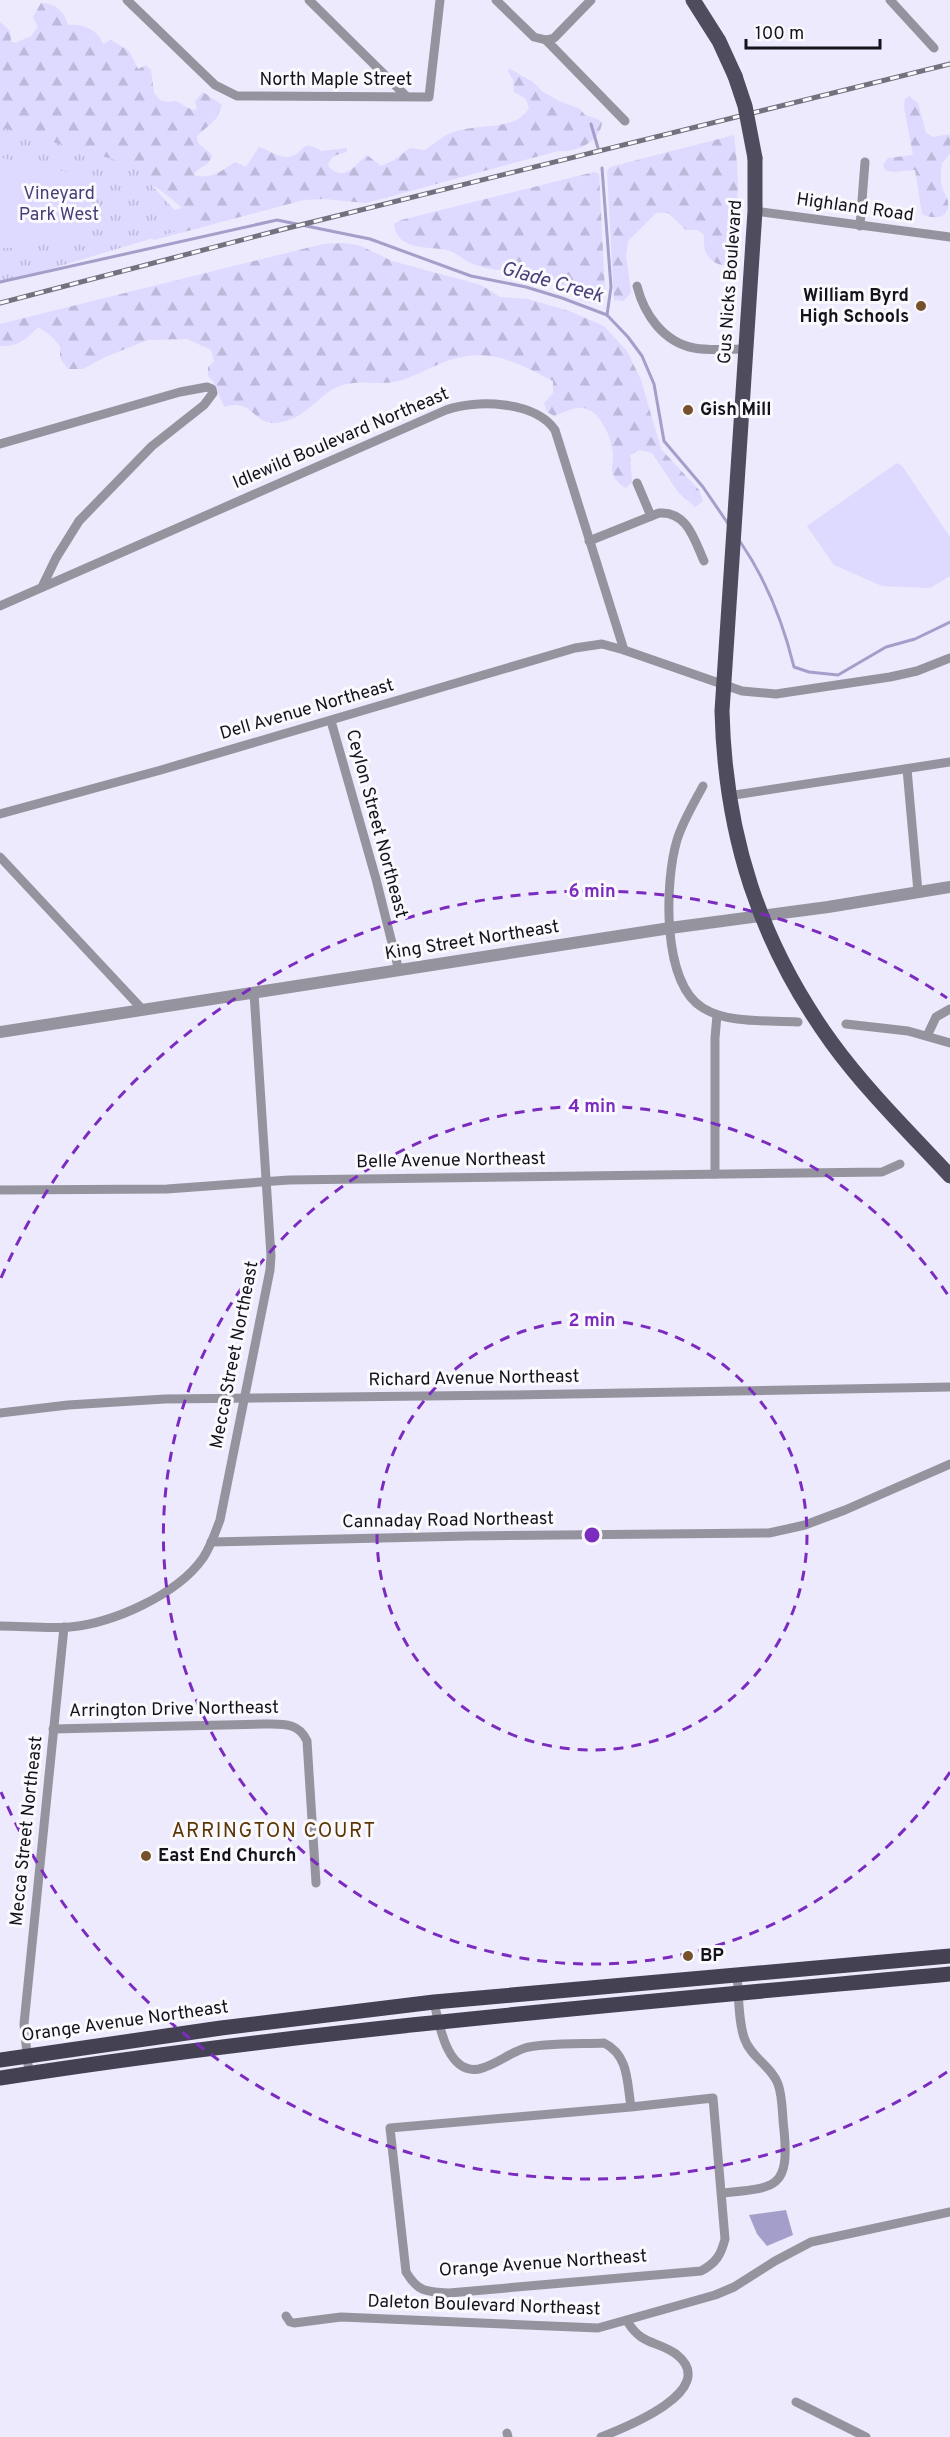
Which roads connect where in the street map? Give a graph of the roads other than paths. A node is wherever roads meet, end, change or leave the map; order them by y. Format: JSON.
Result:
{"nodes":[{"id":1,"x":127,"y":0,"type":"edge"},
{"id":2,"x":309,"y":0,"type":"edge"},
{"id":3,"x":440,"y":0,"type":"edge"},
{"id":4,"x":496,"y":0,"type":"edge"},
{"id":5,"x":591,"y":0,"type":"edge"},
{"id":6,"x":693,"y":0,"type":"edge"},
{"id":7,"x":891,"y":0,"type":"edge"},
{"id":8,"x":546,"y":40,"type":"junction"},
{"id":9,"x":934,"y":48,"type":"dead end"},
{"id":10,"x":406,"y":96,"type":"junction"},
{"id":11,"x":625,"y":121,"type":"dead end"},
{"id":12,"x":865,"y":162,"type":"dead end"},
{"id":13,"x":756,"y":211,"type":"junction"},
{"id":14,"x":860,"y":226,"type":"junction"},
{"id":15,"x":950,"y":237,"type":"edge"},
{"id":16,"x":637,"y":286,"type":"dead end"},
{"id":17,"x":746,"y":349,"type":"junction"},
{"id":18,"x":0,"y":444,"type":"edge"},
{"id":19,"x":638,"y":483,"type":"dead end"},
{"id":20,"x":651,"y":516,"type":"junction"},
{"id":21,"x":589,"y":541,"type":"junction"},
{"id":22,"x":704,"y":561,"type":"dead end"},
{"id":23,"x":42,"y":587,"type":"junction"},
{"id":24,"x":0,"y":606,"type":"edge"},
{"id":25,"x":624,"y":650,"type":"junction"},
{"id":26,"x":950,"y":658,"type":"edge"},
{"id":27,"x":723,"y":684,"type":"junction"},
{"id":28,"x":331,"y":721,"type":"junction"},
{"id":29,"x":950,"y":762,"type":"edge"},
{"id":30,"x":907,"y":769,"type":"junction"},
{"id":31,"x":703,"y":786,"type":"dead end"},
{"id":32,"x":728,"y":796,"type":"junction"},
{"id":33,"x":0,"y":814,"type":"edge"},
{"id":34,"x":0,"y":857,"type":"edge"},
{"id":35,"x":950,"y":887,"type":"edge"},
{"id":36,"x":918,"y":892,"type":"junction"},
{"id":37,"x":761,"y":916,"type":"junction"},
{"id":38,"x":670,"y":928,"type":"junction"},
{"id":39,"x":399,"y":970,"type":"junction"},
{"id":40,"x":255,"y":993,"type":"junction"},
{"id":41,"x":143,"y":1010,"type":"junction"},
{"id":42,"x":950,"y":1010,"type":"edge"},
{"id":43,"x":717,"y":1015,"type":"junction"},
{"id":44,"x":798,"y":1022,"type":"dead end"},
{"id":45,"x":846,"y":1024,"type":"dead end"},
{"id":46,"x":0,"y":1032,"type":"edge"},
{"id":47,"x":927,"y":1036,"type":"junction"},
{"id":48,"x":950,"y":1043,"type":"edge"},
{"id":49,"x":900,"y":1164,"type":"dead end"},
{"id":50,"x":715,"y":1174,"type":"junction"},
{"id":51,"x":950,"y":1176,"type":"edge"},
{"id":52,"x":266,"y":1181,"type":"junction"},
{"id":53,"x":0,"y":1190,"type":"edge"},
{"id":54,"x":950,"y":1387,"type":"edge"},
{"id":55,"x":244,"y":1399,"type":"junction"},
{"id":56,"x":0,"y":1413,"type":"edge"},
{"id":57,"x":950,"y":1464,"type":"edge"},
{"id":58,"x":212,"y":1542,"type":"junction"},
{"id":59,"x":0,"y":1626,"type":"edge"},
{"id":60,"x":64,"y":1627,"type":"junction"},
{"id":61,"x":53,"y":1729,"type":"junction"},
{"id":62,"x":316,"y":1883,"type":"dead end"},
{"id":63,"x":950,"y":1956,"type":"edge"},
{"id":64,"x":950,"y":1974,"type":"edge"},
{"id":65,"x":737,"y":1976,"type":"junction"},
{"id":66,"x":739,"y":1993,"type":"junction"},
{"id":67,"x":434,"y":2002,"type":"junction"},
{"id":68,"x":439,"y":2021,"type":"junction"},
{"id":69,"x":26,"y":2056,"type":"junction"},
{"id":70,"x":0,"y":2060,"type":"edge"},
{"id":71,"x":29,"y":2074,"type":"junction"},
{"id":72,"x":0,"y":2078,"type":"edge"},
{"id":73,"x":631,"y":2107,"type":"junction"},
{"id":74,"x":722,"y":2193,"type":"junction"},
{"id":75,"x":950,"y":2212,"type":"edge"},
{"id":76,"x":286,"y":2316,"type":"dead end"},
{"id":77,"x":627,"y":2321,"type":"junction"},
{"id":78,"x":796,"y":2402,"type":"dead end"},
{"id":79,"x":601,"y":2437,"type":"edge"},
{"id":80,"x":866,"y":2437,"type":"edge"}],
"edges":[{"from":1,"to":10,"type":"street","name":"North Maple Street"},
{"from":2,"to":10,"type":"street"},
{"from":3,"to":10,"type":"street","name":"North Maple Street"},
{"from":4,"to":8,"type":"street"},
{"from":5,"to":8,"type":"street"},
{"from":6,"to":13,"type":"main road","name":"Gus Nicks Boulevard","bridge":true},
{"from":7,"to":9,"type":"street"},
{"from":8,"to":11,"type":"street"},
{"from":12,"to":14,"type":"street"},
{"from":13,"to":14,"type":"street","name":"Highland Road"},
{"from":13,"to":17,"type":"main road","name":"Gus Nicks Boulevard"},
{"from":14,"to":15,"type":"street","name":"Highland Road"},
{"from":16,"to":17,"type":"street"},
{"from":17,"to":27,"type":"main road","name":"Gus Nicks Boulevard"},
{"from":18,"to":23,"type":"street"},
{"from":19,"to":20,"type":"street"},
{"from":20,"to":21,"type":"street"},
{"from":20,"to":22,"type":"street"},
{"from":21,"to":23,"type":"street","name":"Idlewild Boulevard Northeast"},
{"from":21,"to":25,"type":"street","name":"Idlewild Boulevard Northeast"},
{"from":23,"to":24,"type":"street","name":"Idlewild Boulevard Northeast"},
{"from":25,"to":27,"type":"street"},
{"from":25,"to":28,"type":"street","name":"Dell Avenue Northeast"},
{"from":26,"to":27,"type":"street"},
{"from":27,"to":32,"type":"main road","name":"Gus Nicks Boulevard"},
{"from":28,"to":33,"type":"street","name":"Dell Avenue Northeast"},
{"from":28,"to":39,"type":"street","name":"Ceylon Street Northeast"},
{"from":29,"to":30,"type":"street"},
{"from":30,"to":32,"type":"street"},
{"from":30,"to":36,"type":"street"},
{"from":31,"to":38,"type":"street"},
{"from":32,"to":37,"type":"main road","name":"Gus Nicks Boulevard"},
{"from":34,"to":41,"type":"street"},
{"from":35,"to":36,"type":"street","name":"King Street Northeast"},
{"from":36,"to":37,"type":"street","name":"King Street Northeast"},
{"from":37,"to":38,"type":"street","name":"King Street Northeast"},
{"from":37,"to":51,"type":"main road","name":"Gus Nicks Boulevard"},
{"from":38,"to":39,"type":"street","name":"King Street Northeast"},
{"from":38,"to":43,"type":"street"},
{"from":39,"to":40,"type":"street","name":"King Street Northeast"},
{"from":40,"to":41,"type":"street","name":"King Street Northeast"},
{"from":40,"to":52,"type":"street","name":"Mecca Street Northeast"},
{"from":41,"to":46,"type":"street","name":"King Street Northeast"},
{"from":42,"to":47,"type":"street"},
{"from":43,"to":44,"type":"street"},
{"from":43,"to":50,"type":"street"},
{"from":45,"to":47,"type":"street"},
{"from":47,"to":48,"type":"street"},
{"from":49,"to":50,"type":"street","name":"Belle Avenue Northeast"},
{"from":50,"to":52,"type":"street","name":"Belle Avenue Northeast"},
{"from":52,"to":53,"type":"street","name":"Belle Avenue Northeast"},
{"from":52,"to":55,"type":"street","name":"Mecca Street Northeast"},
{"from":54,"to":55,"type":"street","name":"Richard Avenue Northeast"},
{"from":55,"to":56,"type":"street","name":"Richard Avenue Northeast"},
{"from":55,"to":58,"type":"street","name":"Mecca Street Northeast"},
{"from":57,"to":58,"type":"street","name":"Cannaday Road Northeast"},
{"from":58,"to":60,"type":"street"},
{"from":59,"to":60,"type":"street"},
{"from":60,"to":61,"type":"street","name":"Mecca Street Northeast"},
{"from":61,"to":62,"type":"street","name":"Arrington Drive Northeast"},
{"from":61,"to":69,"type":"street","name":"Mecca Street Northeast"},
{"from":63,"to":65,"type":"highway","name":"Orange Avenue Northeast"},
{"from":64,"to":66,"type":"highway","name":"Orange Avenue Northeast"},
{"from":65,"to":66,"type":"street"},
{"from":65,"to":67,"type":"highway","name":"Orange Avenue Northeast"},
{"from":66,"to":68,"type":"highway","name":"Orange Avenue Northeast"},
{"from":66,"to":74,"type":"street"},
{"from":67,"to":68,"type":"street"},
{"from":67,"to":69,"type":"highway","name":"Orange Avenue Northeast"},
{"from":68,"to":71,"type":"highway","name":"Orange Avenue Northeast"},
{"from":68,"to":73,"type":"street"},
{"from":69,"to":70,"type":"highway","name":"Orange Avenue Northeast"},
{"from":69,"to":71,"type":"street","name":"Mecca Street Northeast"},
{"from":71,"to":72,"type":"highway","name":"Orange Avenue Northeast"},
{"from":73,"to":74,"type":"street","name":"Orange Avenue Northeast"},
{"from":73,"to":74,"type":"street","name":"Orange Avenue Northeast"},
{"from":75,"to":77,"type":"street","name":"Daleton Boulevard Northeast"},
{"from":76,"to":77,"type":"street","name":"Daleton Boulevard Northeast"},
{"from":77,"to":79,"type":"street"},
{"from":78,"to":80,"type":"street"}]}
